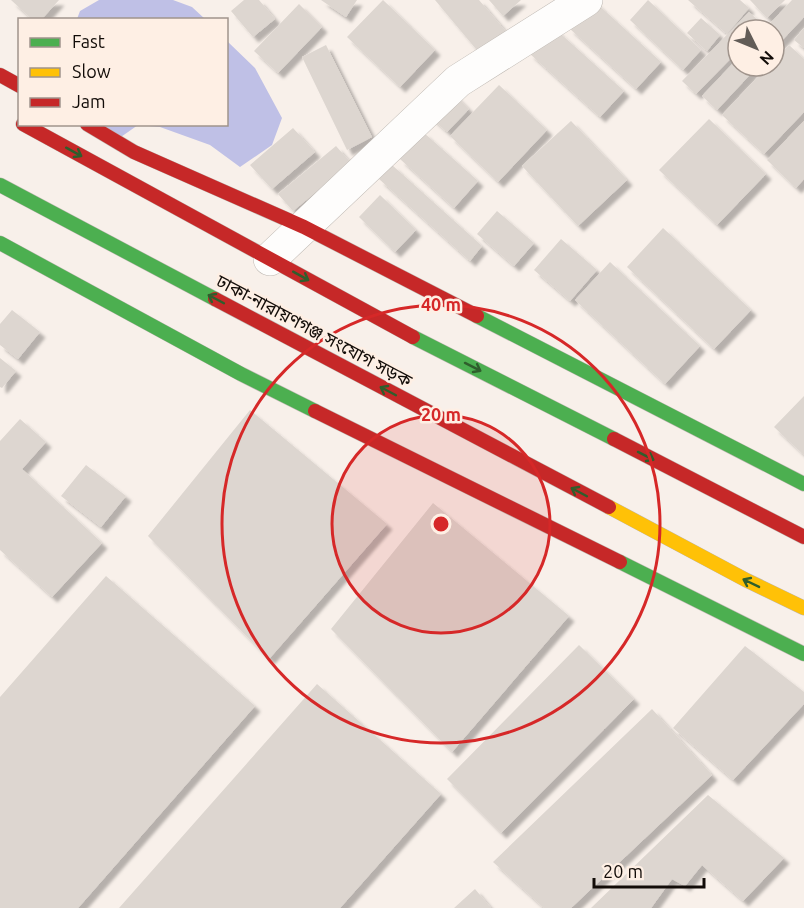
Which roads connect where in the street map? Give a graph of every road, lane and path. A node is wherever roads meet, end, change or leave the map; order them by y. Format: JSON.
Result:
{"nodes":[{"id":1,"x":586,"y":0,"type":"edge"},
{"id":2,"x":0,"y":75,"type":"edge"},
{"id":3,"x":18,"y":85,"type":"edge"},
{"id":4,"x":24,"y":126,"type":"edge"},
{"id":5,"x":90,"y":126,"type":"edge"},
{"id":6,"x":0,"y":185,"type":"edge"},
{"id":7,"x":304,"y":227,"type":"junction"},
{"id":8,"x":0,"y":243,"type":"edge"},
{"id":9,"x":270,"y":260,"type":"junction"},
{"id":10,"x":804,"y":484,"type":"edge"},
{"id":11,"x":804,"y":537,"type":"edge"},
{"id":12,"x":804,"y":608,"type":"edge"},
{"id":13,"x":804,"y":654,"type":"edge"}],
"edges":[{"from":1,"to":7,"type":"street"},
{"from":2,"to":3,"type":"main road"},
{"from":4,"to":9,"type":"main road","one_way":true},
{"from":5,"to":7,"type":"main road"},
{"from":12,"to":6,"type":"main road","name":"ঢাকা-নারায়ণগঞ্জ সংযোগ সড়ক","one_way":true},
{"from":7,"to":9,"type":"street"},
{"from":7,"to":10,"type":"main road"},
{"from":8,"to":13,"type":"main road"},
{"from":9,"to":11,"type":"main road","one_way":true}]}
